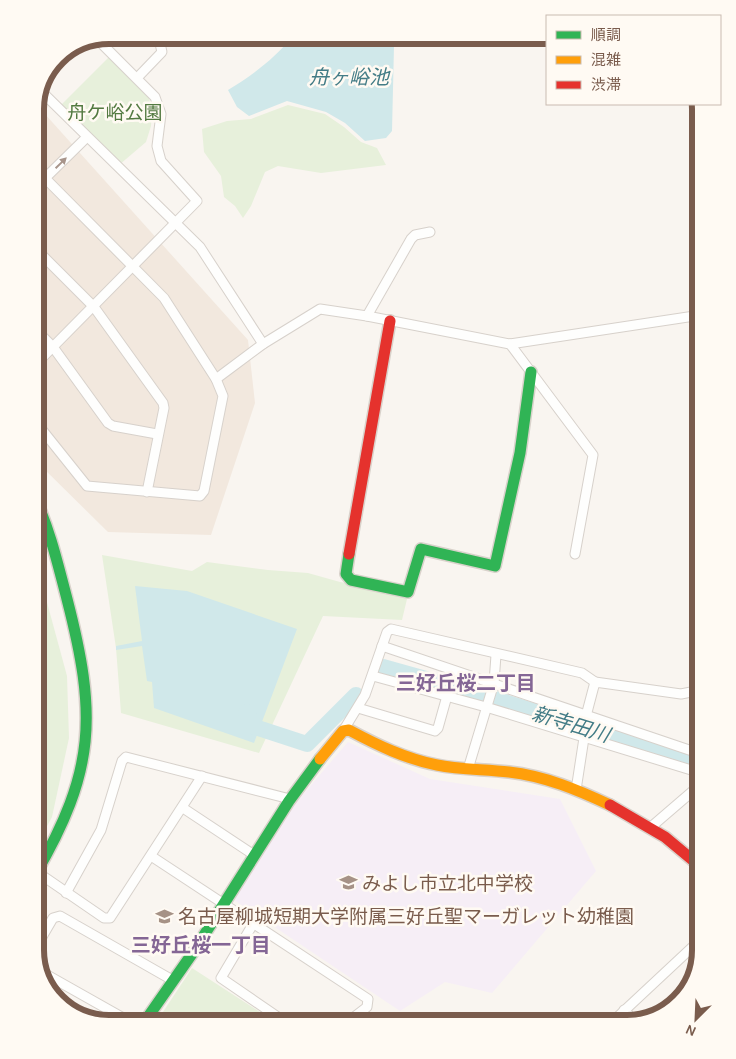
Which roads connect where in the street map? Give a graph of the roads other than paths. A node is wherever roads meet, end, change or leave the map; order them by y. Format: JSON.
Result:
{"nodes":[{"id":1,"x":103,"y":44,"type":"edge"},
{"id":2,"x":160,"y":44,"type":"edge"},
{"id":3,"x":137,"y":78,"type":"junction"},
{"id":4,"x":45,"y":95,"type":"edge"},
{"id":5,"x":87,"y":137,"type":"junction"},
{"id":6,"x":45,"y":178,"type":"joint"},
{"id":7,"x":176,"y":224,"type":"junction"},
{"id":8,"x":430,"y":232,"type":"dead end"},
{"id":9,"x":44,"y":257,"type":"edge"},
{"id":10,"x":134,"y":266,"type":"junction"},
{"id":11,"x":94,"y":307,"type":"junction"},
{"id":12,"x":367,"y":316,"type":"junction"},
{"id":13,"x":692,"y":316,"type":"edge"},
{"id":14,"x":390,"y":321,"type":"junction"},
{"id":15,"x":44,"y":338,"type":"edge"},
{"id":16,"x":263,"y":344,"type":"junction"},
{"id":17,"x":510,"y":344,"type":"junction"},
{"id":18,"x":54,"y":347,"type":"junction"},
{"id":19,"x":44,"y":356,"type":"edge"},
{"id":20,"x":531,"y":372,"type":"junction"},
{"id":21,"x":216,"y":379,"type":"junction"},
{"id":22,"x":44,"y":432,"type":"edge"},
{"id":23,"x":157,"y":434,"type":"junction"},
{"id":24,"x":147,"y":492,"type":"junction"},
{"id":25,"x":44,"y":518,"type":"edge"},
{"id":26,"x":575,"y":554,"type":"dead end"},
{"id":27,"x":382,"y":646,"type":"junction"},
{"id":28,"x":496,"y":654,"type":"junction"},
{"id":29,"x":373,"y":676,"type":"junction"},
{"id":30,"x":595,"y":682,"type":"junction"},
{"id":31,"x":494,"y":683,"type":"junction"},
{"id":32,"x":692,"y":692,"type":"edge"},
{"id":33,"x":447,"y":696,"type":"junction"},
{"id":34,"x":486,"y":707,"type":"junction"},
{"id":35,"x":358,"y":708,"type":"junction"},
{"id":36,"x":586,"y":716,"type":"junction"},
{"id":37,"x":343,"y":731,"type":"junction"},
{"id":38,"x":584,"y":738,"type":"junction"},
{"id":39,"x":692,"y":751,"type":"edge"},
{"id":40,"x":468,"y":769,"type":"junction"},
{"id":41,"x":692,"y":770,"type":"edge"},
{"id":42,"x":202,"y":776,"type":"junction"},
{"id":43,"x":576,"y":790,"type":"junction"},
{"id":44,"x":692,"y":792,"type":"edge"},
{"id":45,"x":290,"y":799,"type":"junction"},
{"id":46,"x":183,"y":808,"type":"junction"},
{"id":47,"x":651,"y":827,"type":"junction"},
{"id":48,"x":254,"y":855,"type":"junction"},
{"id":49,"x":692,"y":855,"type":"edge"},
{"id":50,"x":151,"y":856,"type":"junction"},
{"id":51,"x":44,"y":860,"type":"edge"},
{"id":52,"x":44,"y":879,"type":"edge"},
{"id":53,"x":66,"y":893,"type":"junction"},
{"id":54,"x":224,"y":903,"type":"junction"},
{"id":55,"x":253,"y":924,"type":"junction"},
{"id":56,"x":44,"y":934,"type":"edge"},
{"id":57,"x":692,"y":947,"type":"edge"},
{"id":58,"x":50,"y":976,"type":"edge"},
{"id":59,"x":174,"y":981,"type":"junction"},
{"id":60,"x":624,"y":1010,"type":"junction"},
{"id":61,"x":151,"y":1014,"type":"edge"},
{"id":62,"x":118,"y":1015,"type":"edge"},
{"id":63,"x":275,"y":1015,"type":"edge"},
{"id":64,"x":357,"y":1015,"type":"edge"},
{"id":65,"x":619,"y":1015,"type":"edge"},
{"id":66,"x":629,"y":1015,"type":"edge"}],
"edges":[{"from":1,"to":3,"type":"street"},
{"from":2,"to":3,"type":"street"},
{"from":3,"to":7,"type":"street"},
{"from":4,"to":5,"type":"street"},
{"from":6,"to":5,"type":"street","one_way":true},
{"from":5,"to":7,"type":"street"},
{"from":6,"to":10,"type":"street"},
{"from":7,"to":10,"type":"street"},
{"from":7,"to":16,"type":"street"},
{"from":8,"to":12,"type":"street"},
{"from":9,"to":11,"type":"street"},
{"from":10,"to":11,"type":"street"},
{"from":10,"to":21,"type":"street"},
{"from":11,"to":18,"type":"street"},
{"from":11,"to":23,"type":"street"},
{"from":12,"to":14,"type":"street"},
{"from":12,"to":16,"type":"street"},
{"from":13,"to":17,"type":"street"},
{"from":14,"to":17,"type":"street"},
{"from":14,"to":20,"type":"street"},
{"from":15,"to":18,"type":"street"},
{"from":16,"to":21,"type":"street"},
{"from":17,"to":20,"type":"street"},
{"from":18,"to":19,"type":"street"},
{"from":18,"to":23,"type":"street"},
{"from":20,"to":26,"type":"street"},
{"from":21,"to":24,"type":"street"},
{"from":22,"to":24,"type":"street"},
{"from":23,"to":24,"type":"street"},
{"from":25,"to":51,"type":"street"},
{"from":27,"to":28,"type":"street"},
{"from":27,"to":29,"type":"street"},
{"from":27,"to":31,"type":"street"},
{"from":28,"to":30,"type":"street"},
{"from":28,"to":31,"type":"street"},
{"from":29,"to":33,"type":"street"},
{"from":29,"to":35,"type":"street"},
{"from":30,"to":32,"type":"street"},
{"from":30,"to":36,"type":"street"},
{"from":31,"to":34,"type":"street"},
{"from":31,"to":36,"type":"street"},
{"from":33,"to":34,"type":"street"},
{"from":33,"to":35,"type":"street"},
{"from":34,"to":38,"type":"street"},
{"from":34,"to":40,"type":"street"},
{"from":35,"to":37,"type":"street"},
{"from":36,"to":39,"type":"street"},
{"from":37,"to":40,"type":"street"},
{"from":37,"to":45,"type":"street"},
{"from":38,"to":41,"type":"street"},
{"from":38,"to":43,"type":"street"},
{"from":40,"to":43,"type":"street"},
{"from":42,"to":45,"type":"street"},
{"from":42,"to":46,"type":"street"},
{"from":42,"to":53,"type":"street"},
{"from":43,"to":47,"type":"street"},
{"from":44,"to":47,"type":"street"},
{"from":45,"to":48,"type":"street"},
{"from":46,"to":48,"type":"street"},
{"from":46,"to":50,"type":"street"},
{"from":47,"to":49,"type":"street"},
{"from":48,"to":54,"type":"street"},
{"from":50,"to":53,"type":"street"},
{"from":50,"to":54,"type":"street"},
{"from":52,"to":53,"type":"street"},
{"from":54,"to":55,"type":"street"},
{"from":54,"to":59,"type":"street"},
{"from":55,"to":63,"type":"street"},
{"from":55,"to":64,"type":"street"},
{"from":56,"to":59,"type":"street"},
{"from":57,"to":60,"type":"street"},
{"from":58,"to":62,"type":"street"},
{"from":59,"to":61,"type":"street"},
{"from":60,"to":65,"type":"street"},
{"from":60,"to":66,"type":"street"}]}
